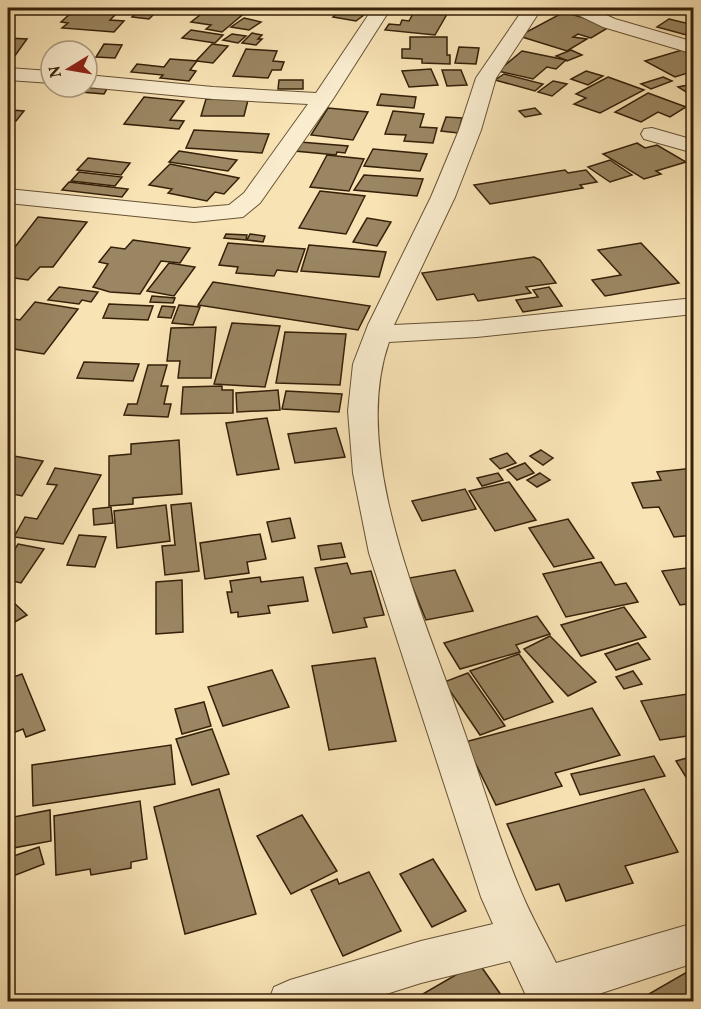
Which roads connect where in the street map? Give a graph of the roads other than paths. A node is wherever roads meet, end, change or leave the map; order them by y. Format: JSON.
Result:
{"nodes":[{"id":1,"x":382,"y":8,"type":"edge"},
{"id":2,"x":533,"y":8,"type":"edge"},
{"id":3,"x":579,"y":8,"type":"edge"},
{"id":4,"x":693,"y":48,"type":"edge"},
{"id":5,"x":8,"y":74,"type":"edge"},
{"id":6,"x":39,"y":76,"type":"edge"},
{"id":7,"x":99,"y":82,"type":"edge"},
{"id":8,"x":323,"y":99,"type":"junction"},
{"id":9,"x":652,"y":134,"type":"dead end"},
{"id":10,"x":693,"y":147,"type":"edge"},
{"id":11,"x":8,"y":196,"type":"edge"},
{"id":12,"x":693,"y":306,"type":"edge"},
{"id":13,"x":378,"y":334,"type":"junction"},
{"id":14,"x":520,"y":938,"type":"junction"},
{"id":15,"x":693,"y":943,"type":"edge"},
{"id":16,"x":548,"y":995,"type":"edge"},
{"id":17,"x":290,"y":1002,"type":"edge"}],
"edges":[{"from":1,"to":8,"type":"street"},
{"from":2,"to":13,"type":"street"},
{"from":3,"to":4,"type":"street"},
{"from":5,"to":6,"type":"street"},
{"from":7,"to":8,"type":"street"},
{"from":8,"to":11,"type":"street"},
{"from":9,"to":10,"type":"street"},
{"from":12,"to":13,"type":"street"},
{"from":13,"to":14,"type":"street"},
{"from":14,"to":16,"type":"street"},
{"from":14,"to":17,"type":"street"},
{"from":15,"to":16,"type":"street"}]}
